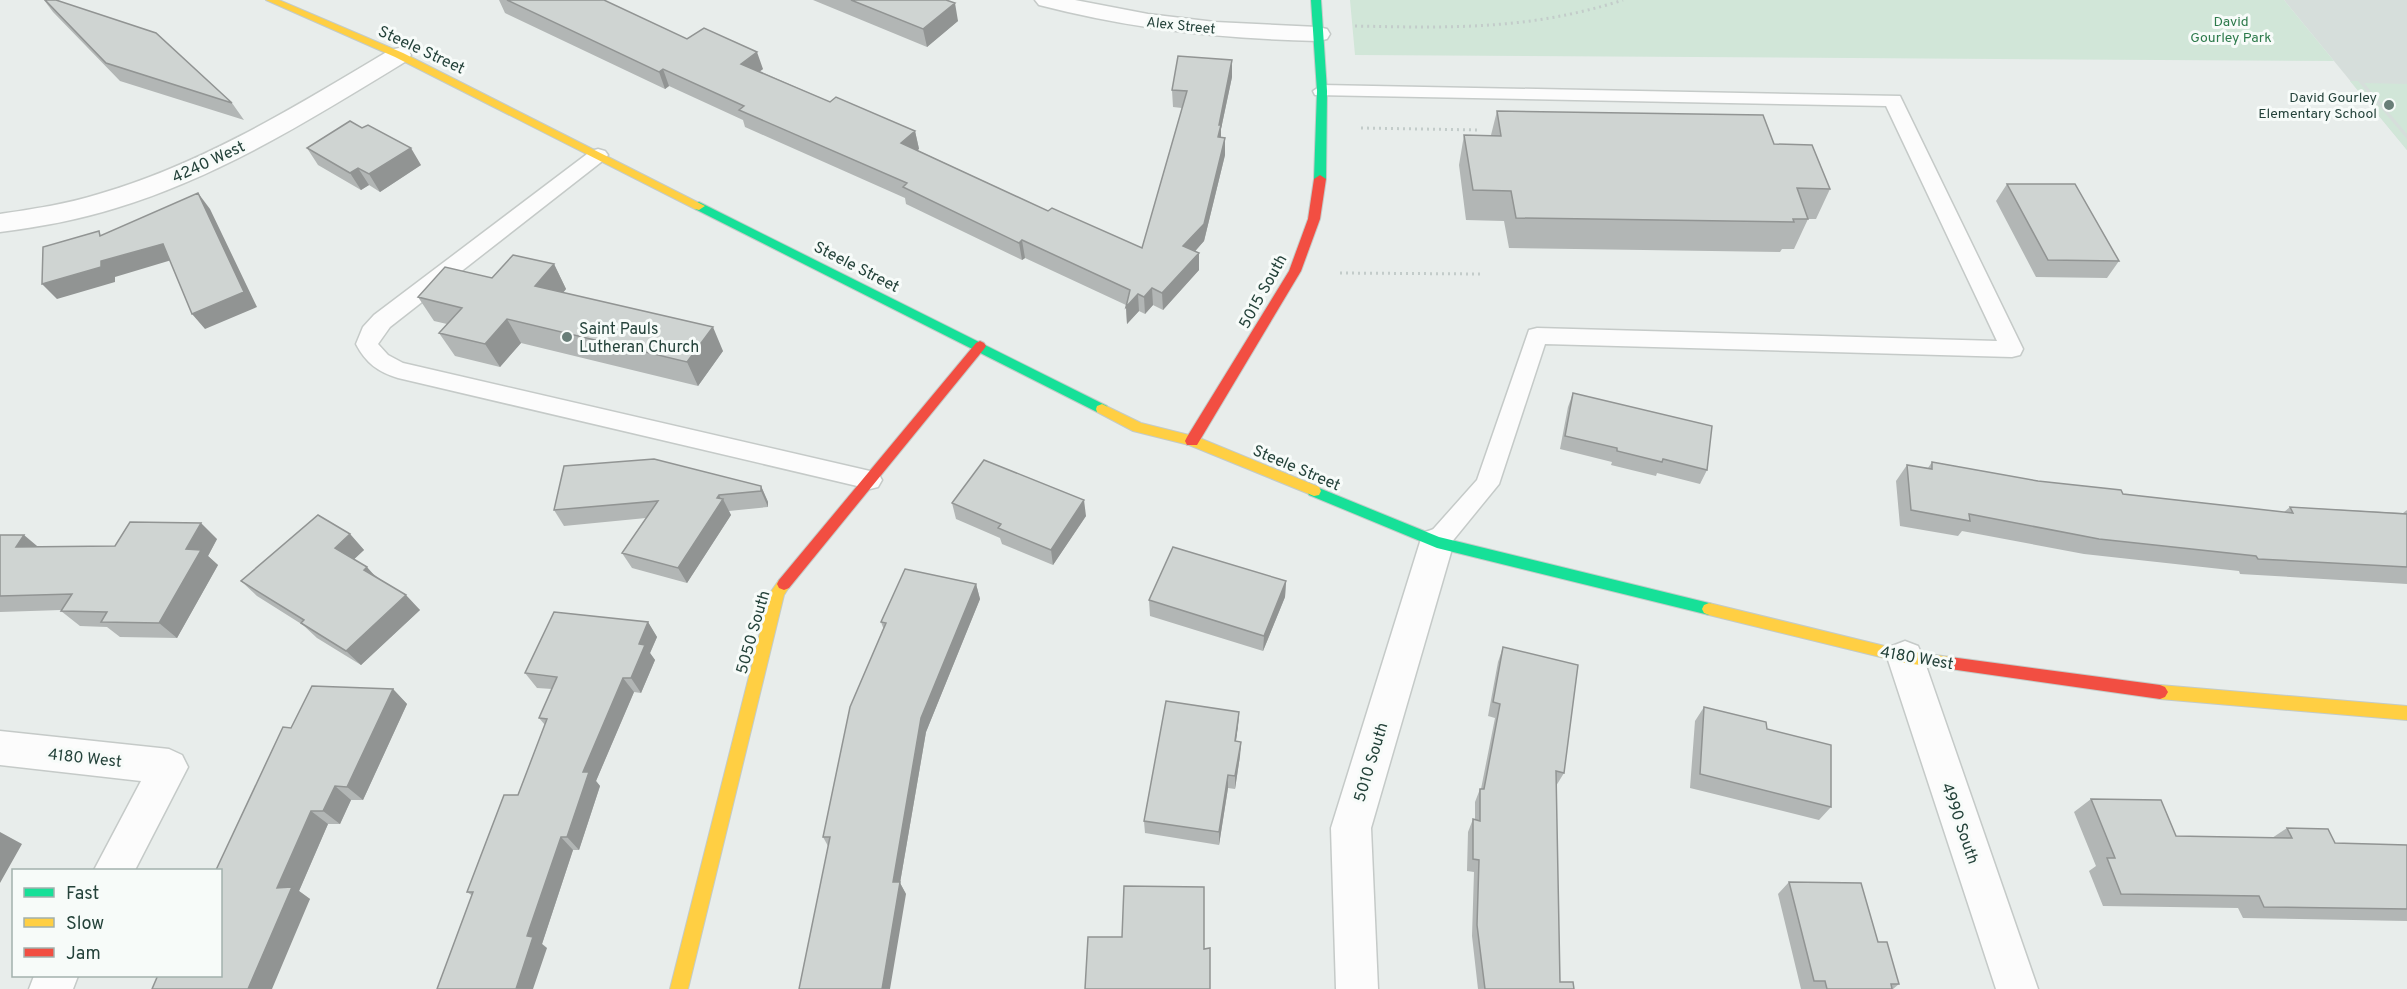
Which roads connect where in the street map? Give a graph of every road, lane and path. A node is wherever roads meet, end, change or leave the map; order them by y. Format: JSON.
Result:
{"nodes":[{"id":1,"x":271,"y":0,"type":"edge"},
{"id":2,"x":1047,"y":0,"type":"edge"},
{"id":3,"x":1316,"y":0,"type":"edge"},
{"id":4,"x":1623,"y":0,"type":"edge"},
{"id":5,"x":1354,"y":26,"type":"dead end"},
{"id":6,"x":1318,"y":34,"type":"junction"},
{"id":7,"x":399,"y":55,"type":"junction"},
{"id":8,"x":1322,"y":91,"type":"junction"},
{"id":9,"x":1361,"y":128,"type":"dead end"},
{"id":10,"x":1480,"y":130,"type":"dead end"},
{"id":11,"x":598,"y":155,"type":"junction"},
{"id":12,"x":0,"y":223,"type":"edge"},
{"id":13,"x":1340,"y":273,"type":"dead end"},
{"id":14,"x":1480,"y":274,"type":"dead end"},
{"id":15,"x":980,"y":346,"type":"junction"},
{"id":16,"x":1192,"y":441,"type":"junction"},
{"id":17,"x":870,"y":480,"type":"junction"},
{"id":18,"x":1437,"y":542,"type":"junction"},
{"id":19,"x":1905,"y":657,"type":"junction"},
{"id":20,"x":2407,"y":713,"type":"edge"},
{"id":21,"x":0,"y":748,"type":"edge"},
{"id":22,"x":115,"y":869,"type":"edge"},
{"id":23,"x":680,"y":989,"type":"edge"},
{"id":24,"x":1357,"y":989,"type":"edge"},
{"id":25,"x":2017,"y":989,"type":"edge"}],
"edges":[{"from":1,"to":7,"type":"street","name":"Steele Street"},
{"from":2,"to":6,"type":"street","name":"Alex Street"},
{"from":3,"to":6,"type":"street","name":"5015 South"},
{"from":4,"to":5,"type":"path"},
{"from":6,"to":8,"type":"street","name":"5015 South"},
{"from":7,"to":11,"type":"street","name":"Steele Street"},
{"from":7,"to":12,"type":"street","name":"4240 West"},
{"from":8,"to":16,"type":"street","name":"5015 South"},
{"from":8,"to":18,"type":"lane"},
{"from":9,"to":10,"type":"path"},
{"from":11,"to":15,"type":"street","name":"Steele Street"},
{"from":11,"to":17,"type":"lane"},
{"from":13,"to":14,"type":"path"},
{"from":15,"to":16,"type":"street","name":"Steele Street"},
{"from":15,"to":17,"type":"street","name":"5050 South"},
{"from":16,"to":18,"type":"street","name":"Steele Street"},
{"from":17,"to":23,"type":"street","name":"5050 South"},
{"from":18,"to":19,"type":"street","name":"4180 West"},
{"from":18,"to":24,"type":"street","name":"5010 South"},
{"from":19,"to":20,"type":"street","name":"4180 West"},
{"from":19,"to":25,"type":"street","name":"4990 South"},
{"from":21,"to":22,"type":"street","name":"4180 West"}]}
